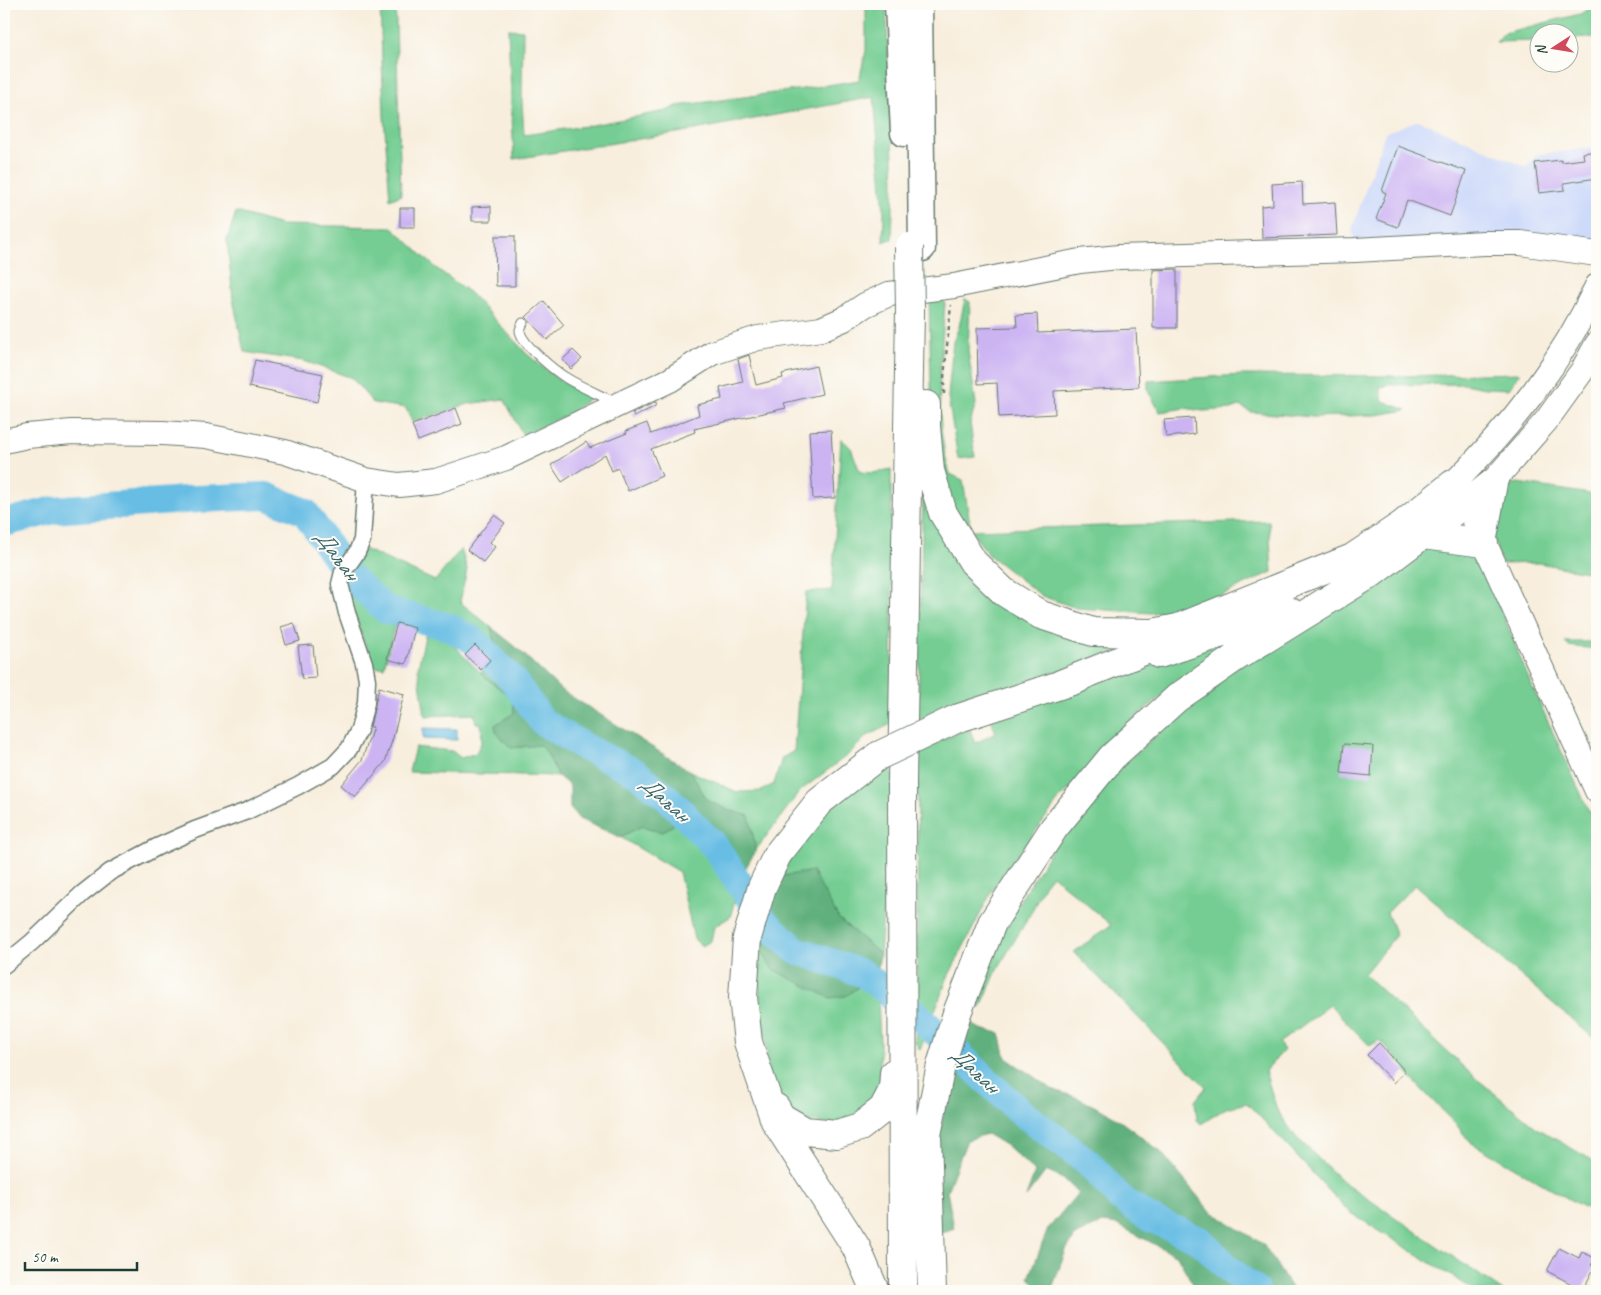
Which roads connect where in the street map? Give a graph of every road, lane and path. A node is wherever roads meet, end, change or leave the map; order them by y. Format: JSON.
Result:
{"nodes":[{"id":1,"x":898,"y":4,"type":"edge"},
{"id":2,"x":919,"y":4,"type":"edge"},
{"id":3,"x":915,"y":248,"type":"junction"},
{"id":4,"x":1597,"y":254,"type":"edge"},
{"id":5,"x":954,"y":286,"type":"junction"},
{"id":6,"x":1597,"y":286,"type":"edge"},
{"id":7,"x":919,"y":311,"type":"junction"},
{"id":8,"x":523,"y":323,"type":"dead end"},
{"id":9,"x":1597,"y":344,"type":"edge"},
{"id":10,"x":944,"y":400,"type":"dead end"},
{"id":11,"x":619,"y":404,"type":"junction"},
{"id":12,"x":4,"y":441,"type":"edge"},
{"id":13,"x":1496,"y":478,"type":"junction"},
{"id":14,"x":366,"y":480,"type":"junction"},
{"id":15,"x":1459,"y":493,"type":"junction"},
{"id":16,"x":1423,"y":535,"type":"junction"},
{"id":17,"x":1484,"y":543,"type":"junction"},
{"id":18,"x":1366,"y":564,"type":"junction"},
{"id":19,"x":1597,"y":792,"type":"edge"},
{"id":20,"x":4,"y":965,"type":"edge"},
{"id":21,"x":903,"y":967,"type":"junction"},
{"id":22,"x":904,"y":1036,"type":"junction"},
{"id":23,"x":759,"y":1078,"type":"junction"},
{"id":24,"x":875,"y":1291,"type":"edge"},
{"id":25,"x":903,"y":1291,"type":"edge"},
{"id":26,"x":918,"y":1291,"type":"edge"},
{"id":27,"x":932,"y":1291,"type":"edge"}],
"edges":[{"from":1,"to":3,"type":"main road"},
{"from":2,"to":3,"type":"main road"},
{"from":3,"to":7,"type":"highway","bridge":true},
{"from":4,"to":5,"type":"street"},
{"from":5,"to":10,"type":"path"},
{"from":5,"to":11,"type":"street"},
{"from":6,"to":15,"type":"street"},
{"from":7,"to":18,"type":"highway"},
{"from":7,"to":21,"type":"highway"},
{"from":7,"to":21,"type":"highway"},
{"from":8,"to":11,"type":"lane"},
{"from":9,"to":13,"type":"street"},
{"from":11,"to":14,"type":"street"},
{"from":12,"to":14,"type":"street"},
{"from":13,"to":15,"type":"street"},
{"from":13,"to":17,"type":"street"},
{"from":14,"to":20,"type":"street"},
{"from":15,"to":16,"type":"highway"},
{"from":15,"to":17,"type":"street"},
{"from":15,"to":18,"type":"highway"},
{"from":16,"to":17,"type":"highway"},
{"from":16,"to":18,"type":"highway"},
{"from":17,"to":19,"type":"street"},
{"from":18,"to":23,"type":"highway","bridge":true},
{"from":18,"to":27,"type":"highway"},
{"from":21,"to":22,"type":"highway"},
{"from":22,"to":23,"type":"highway"},
{"from":22,"to":25,"type":"highway"},
{"from":22,"to":26,"type":"highway"},
{"from":23,"to":24,"type":"highway"}]}
